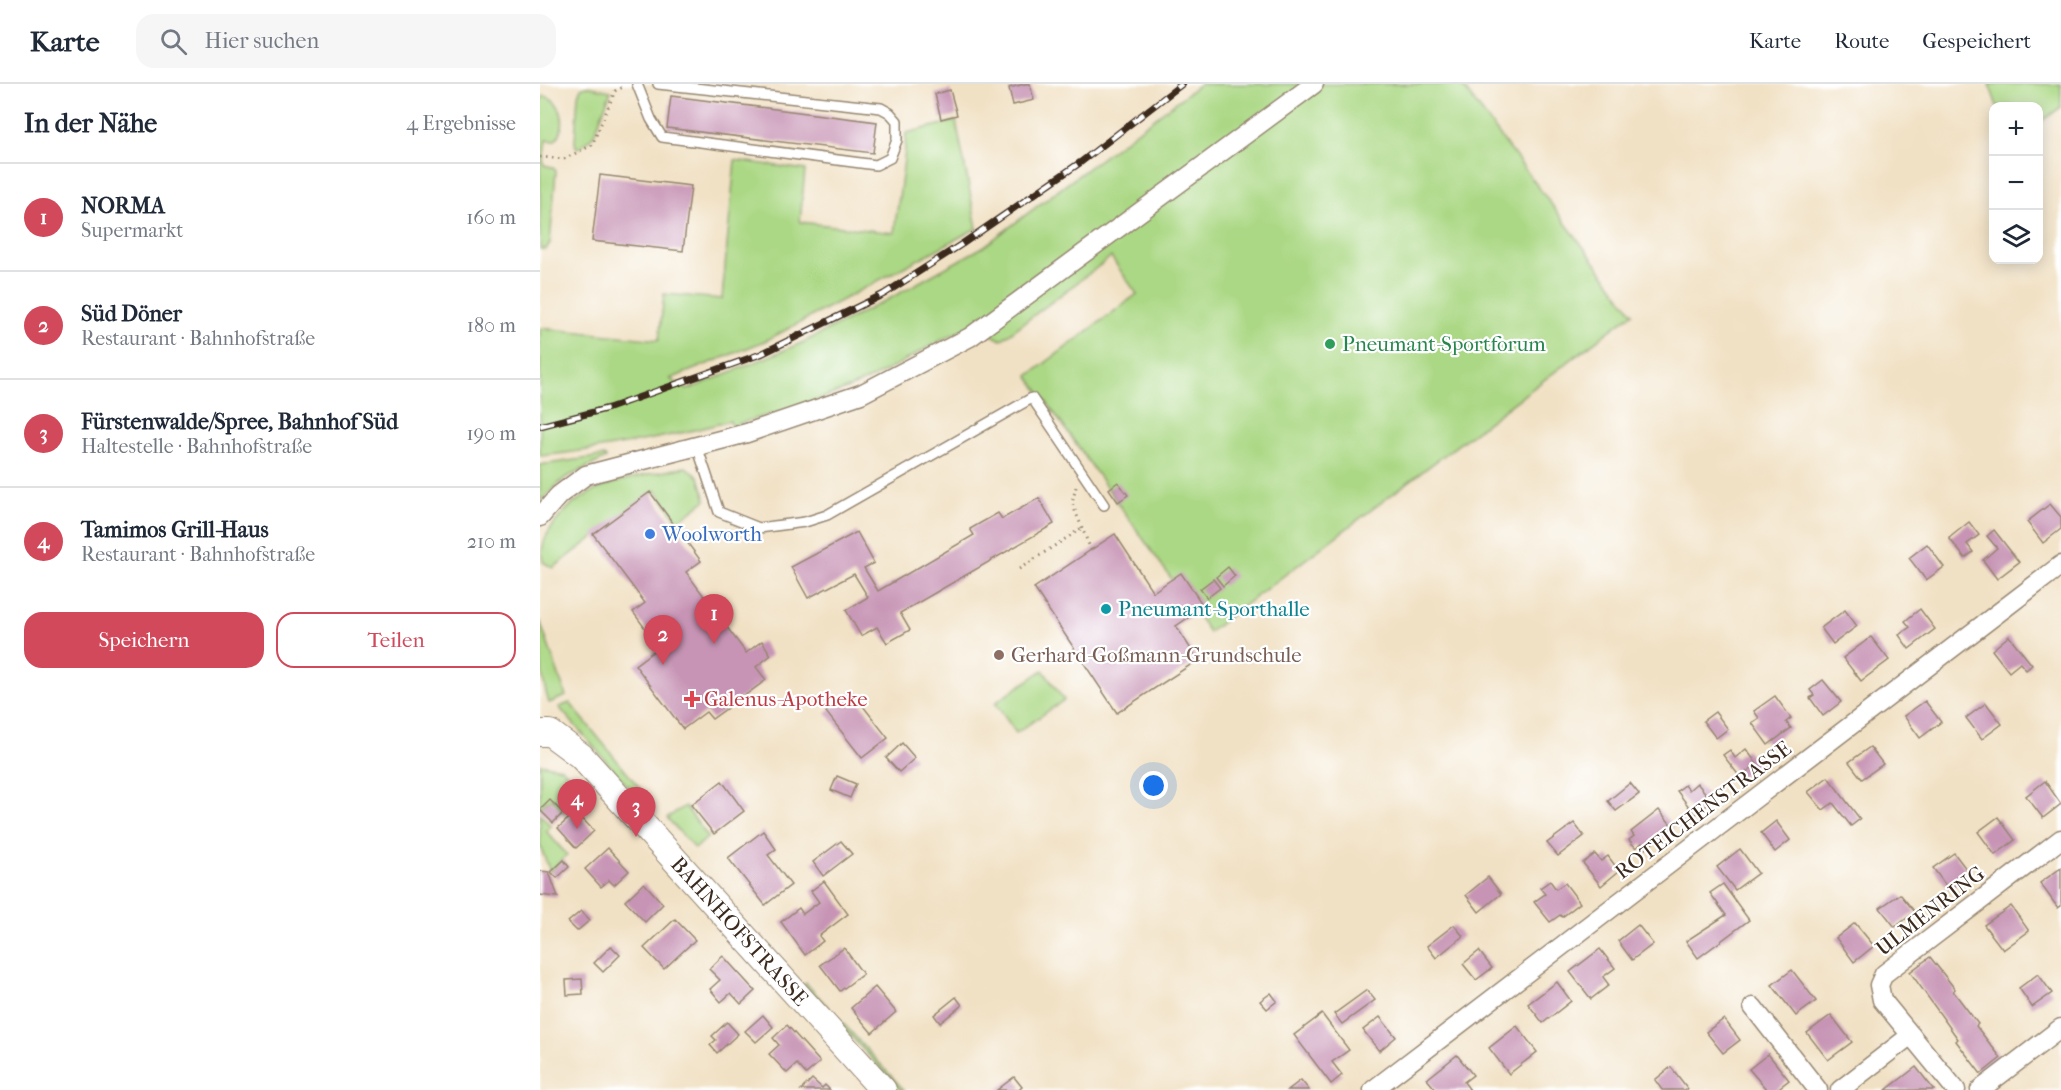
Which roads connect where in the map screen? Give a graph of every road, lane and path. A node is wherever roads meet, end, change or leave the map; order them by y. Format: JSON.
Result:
{"nodes":[{"id":1,"x":630,"y":84,"type":"edge"},
{"id":2,"x":637,"y":84,"type":"edge"},
{"id":3,"x":658,"y":84,"type":"edge"},
{"id":4,"x":1314,"y":84,"type":"edge"},
{"id":5,"x":540,"y":158,"type":"edge"},
{"id":6,"x":697,"y":446,"type":"junction"},
{"id":7,"x":1080,"y":469,"type":"junction"},
{"id":8,"x":1104,"y":505,"type":"dead end"},
{"id":9,"x":540,"y":517,"type":"edge"},
{"id":10,"x":1082,"y":528,"type":"junction"},
{"id":11,"x":1091,"y":550,"type":"dead end"},
{"id":12,"x":2061,"y":565,"type":"edge"},
{"id":13,"x":1019,"y":570,"type":"dead end"},
{"id":14,"x":540,"y":733,"type":"edge"},
{"id":15,"x":2061,"y":839,"type":"edge"},
{"id":16,"x":1753,"y":1007,"type":"dead end"},
{"id":17,"x":2061,"y":1028,"type":"edge"},
{"id":18,"x":1911,"y":1035,"type":"junction"},
{"id":19,"x":883,"y":1090,"type":"edge"},
{"id":20,"x":1373,"y":1090,"type":"edge"},
{"id":21,"x":1818,"y":1090,"type":"edge"},
{"id":22,"x":1840,"y":1090,"type":"edge"},
{"id":23,"x":1956,"y":1090,"type":"edge"},
{"id":24,"x":1980,"y":1090,"type":"edge"}],
"edges":[{"from":1,"to":5,"type":"path"},
{"from":2,"to":3,"type":"lane"},
{"from":4,"to":6,"type":"street"},
{"from":6,"to":7,"type":"lane"},
{"from":6,"to":9,"type":"street"},
{"from":7,"to":8,"type":"lane"},
{"from":7,"to":10,"type":"path"},
{"from":10,"to":11,"type":"path"},
{"from":10,"to":13,"type":"path"},
{"from":12,"to":20,"type":"street","name":"ROTEICHENSTRASSE"},
{"from":14,"to":19,"type":"street","name":"BAHNHOFSTRASSE"},
{"from":15,"to":18,"type":"street","name":"ULMENRING"},
{"from":16,"to":21,"type":"street"},
{"from":17,"to":24,"type":"street"},
{"from":18,"to":22,"type":"street"},
{"from":18,"to":23,"type":"street","name":"ULMENRING"}]}
